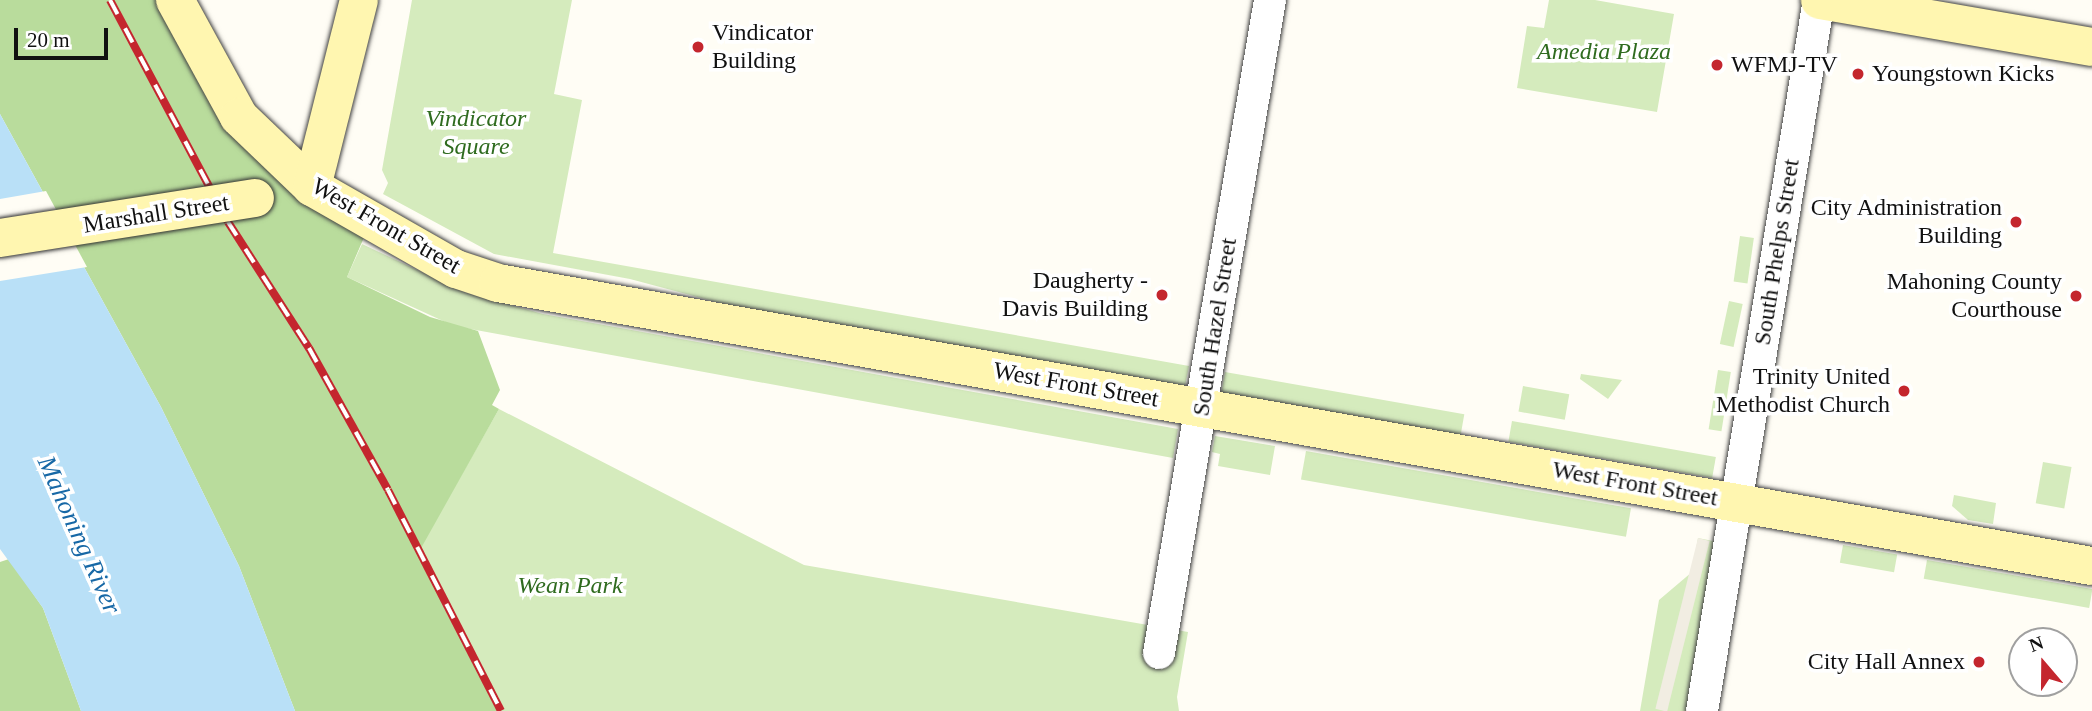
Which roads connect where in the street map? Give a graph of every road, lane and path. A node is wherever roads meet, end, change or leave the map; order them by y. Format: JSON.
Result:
{"nodes":[{"id":1,"x":175,"y":0,"type":"edge"},
{"id":2,"x":359,"y":0,"type":"edge"},
{"id":3,"x":1270,"y":0,"type":"edge"},
{"id":4,"x":1819,"y":0,"type":"edge"},
{"id":5,"x":2092,"y":47,"type":"edge"},
{"id":6,"x":312,"y":187,"type":"junction"},
{"id":7,"x":0,"y":238,"type":"edge"},
{"id":8,"x":1201,"y":408,"type":"junction"},
{"id":9,"x":1735,"y":502,"type":"junction"},
{"id":10,"x":2092,"y":566,"type":"edge"},
{"id":11,"x":1159,"y":653,"type":"dead end"},
{"id":12,"x":1702,"y":711,"type":"edge"}],
"edges":[{"from":1,"to":6,"type":"street","name":"West Front Street"},
{"from":2,"to":6,"type":"street"},
{"from":3,"to":8,"type":"street","name":"South Hazel Street"},
{"from":4,"to":5,"type":"street"},
{"from":4,"to":9,"type":"street","name":"South Phelps Street"},
{"from":6,"to":7,"type":"street","name":"Marshall Street","bridge":true},
{"from":6,"to":8,"type":"street","name":"West Front Street"},
{"from":8,"to":9,"type":"street","name":"West Front Street"},
{"from":8,"to":11,"type":"street","name":"South Hazel Street"},
{"from":9,"to":10,"type":"street","name":"West Front Street"},
{"from":9,"to":12,"type":"street","name":"South Phelps Street"}]}
